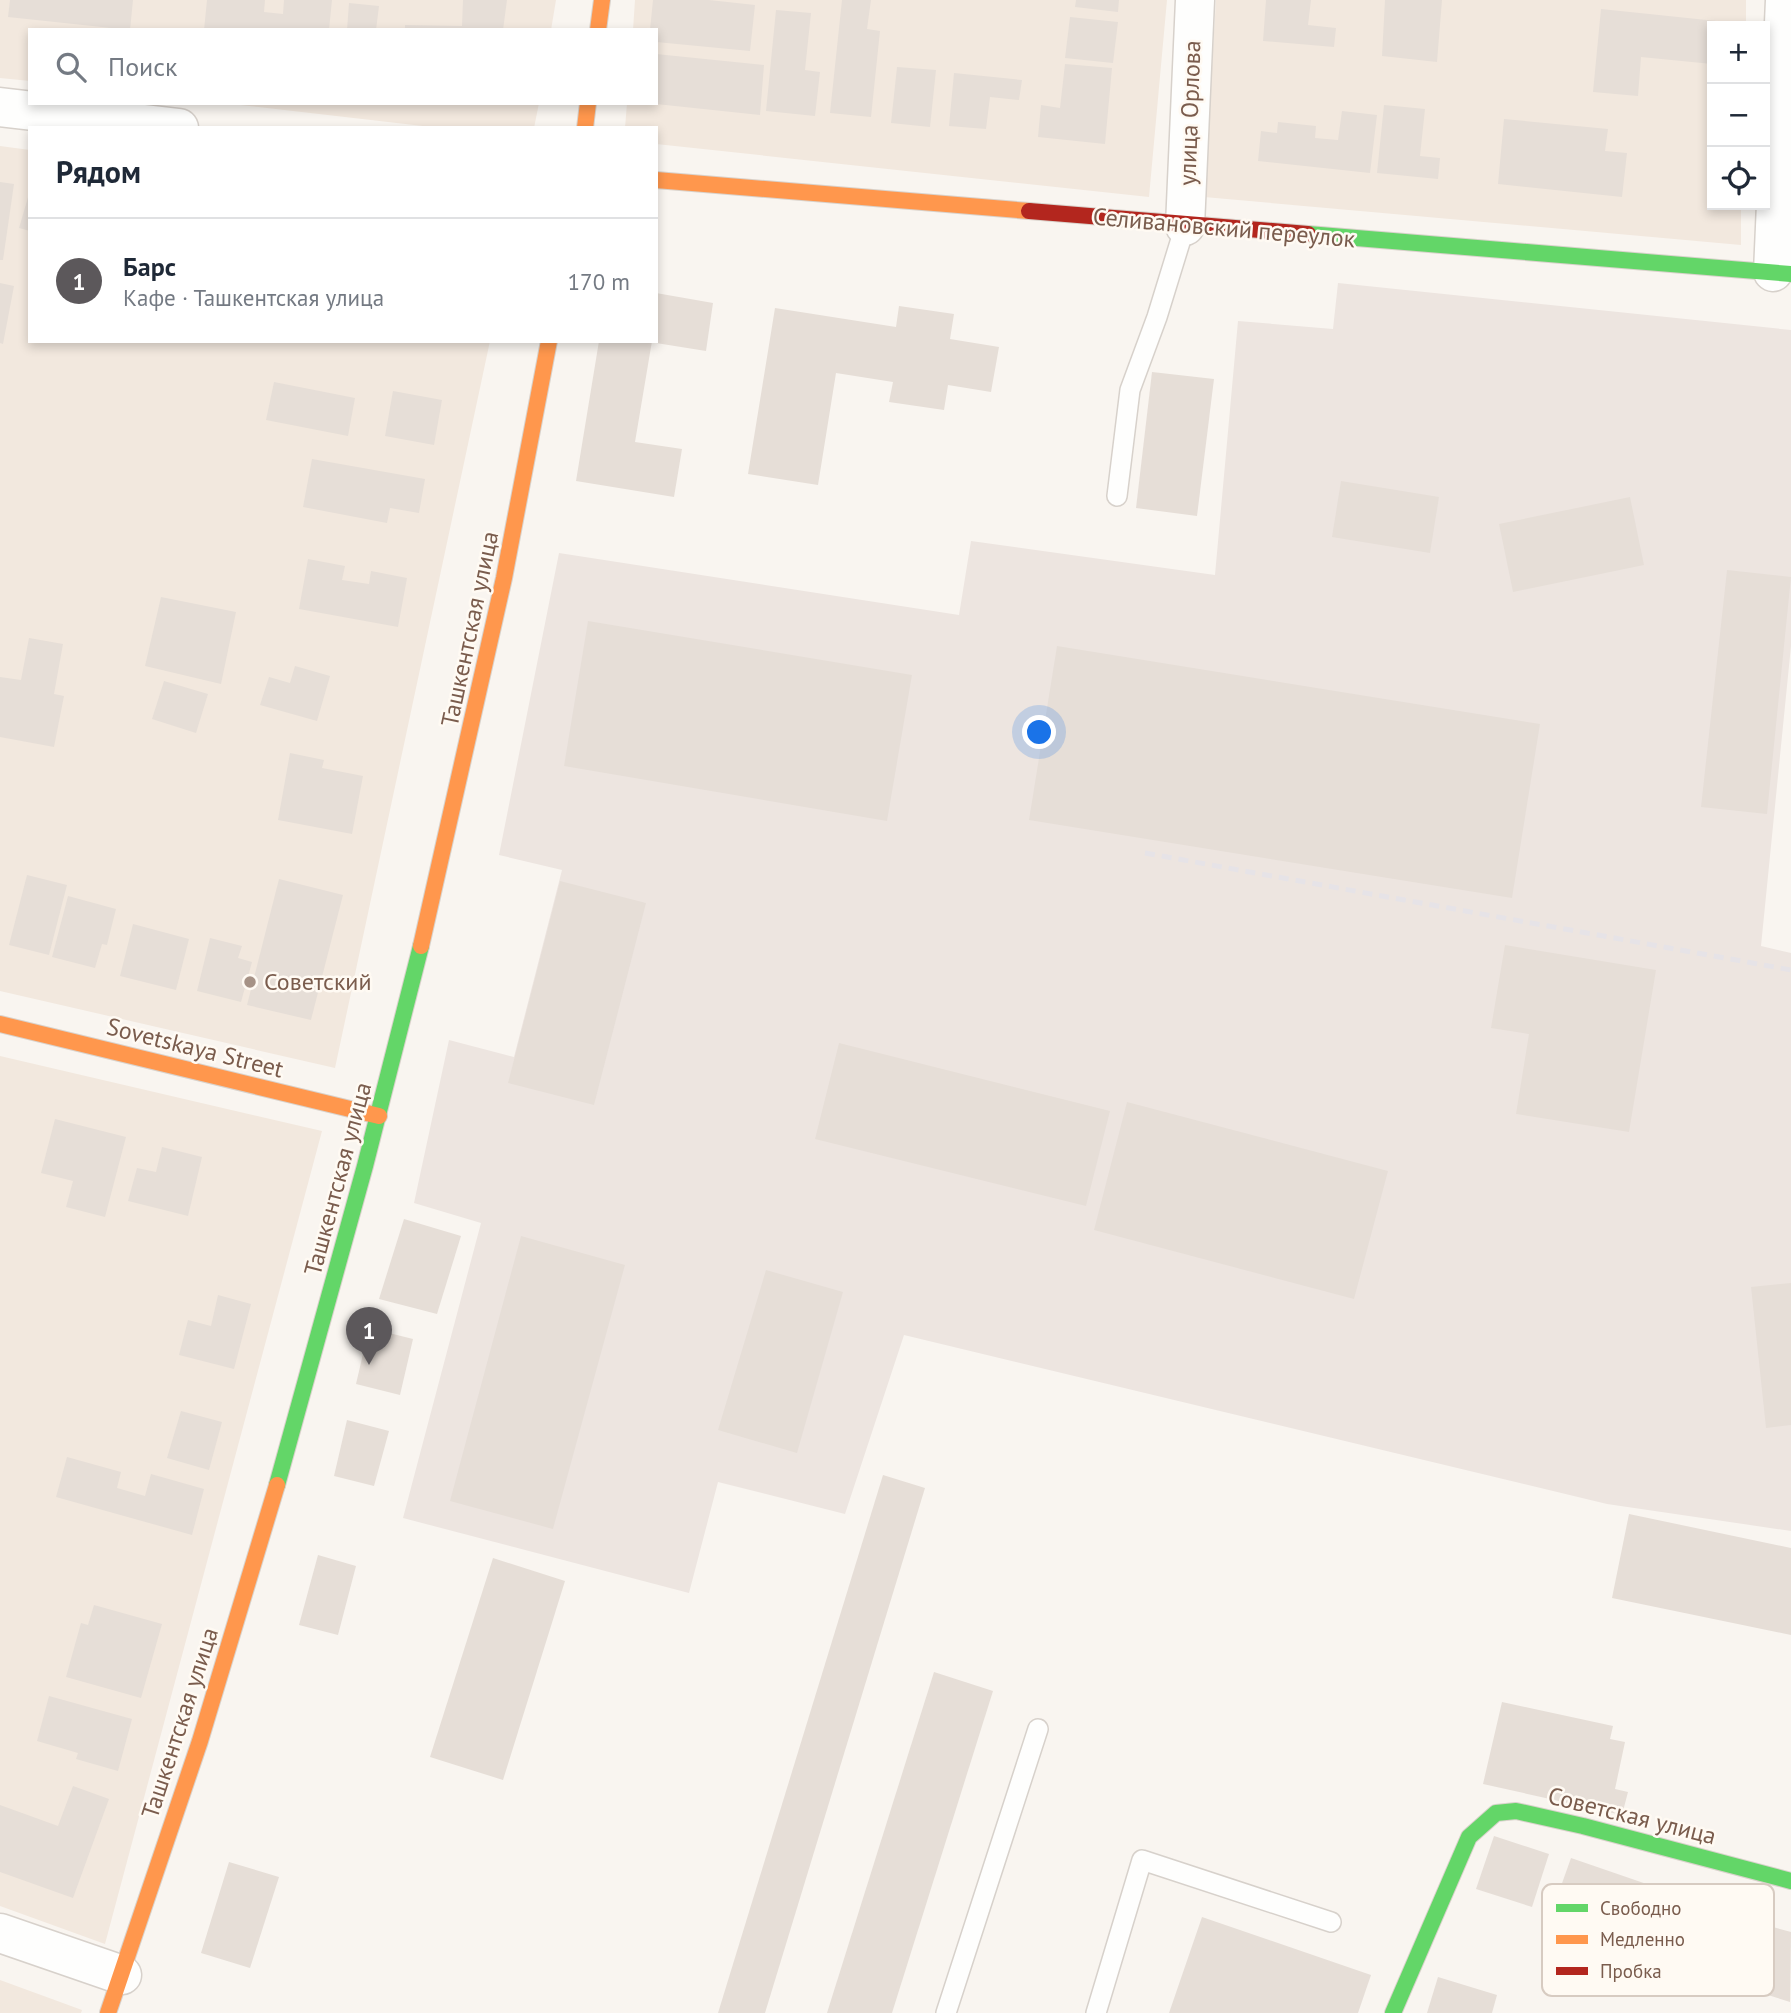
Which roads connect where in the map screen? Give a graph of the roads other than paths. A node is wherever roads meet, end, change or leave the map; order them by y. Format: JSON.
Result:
{"nodes":[{"id":1,"x":602,"y":0,"type":"edge"},
{"id":2,"x":1195,"y":0,"type":"edge"},
{"id":3,"x":1785,"y":0,"type":"edge"},
{"id":4,"x":598,"y":28,"type":"edge"},
{"id":5,"x":588,"y":105,"type":"edge"},
{"id":6,"x":0,"y":107,"type":"edge"},
{"id":7,"x":162,"y":126,"type":"edge"},
{"id":8,"x":584,"y":126,"type":"edge"},
{"id":9,"x":658,"y":180,"type":"edge"},
{"id":10,"x":1185,"y":226,"type":"junction"},
{"id":11,"x":1782,"y":273,"type":"edge"},
{"id":12,"x":549,"y":343,"type":"edge"},
{"id":13,"x":1117,"y":496,"type":"dead end"},
{"id":14,"x":0,"y":1024,"type":"edge"},
{"id":15,"x":379,"y":1116,"type":"junction"},
{"id":16,"x":1038,"y":1729,"type":"dead end"},
{"id":17,"x":1791,"y":1881,"type":"edge"},
{"id":18,"x":1331,"y":1922,"type":"dead end"},
{"id":19,"x":0,"y":1933,"type":"edge"},
{"id":20,"x":122,"y":1975,"type":"junction"},
{"id":21,"x":108,"y":2013,"type":"edge"},
{"id":22,"x":946,"y":2013,"type":"edge"},
{"id":23,"x":1096,"y":2013,"type":"edge"},
{"id":24,"x":1393,"y":2013,"type":"edge"}],
"edges":[{"from":1,"to":4,"type":"street"},
{"from":2,"to":10,"type":"street","name":"улица Орлова"},
{"from":3,"to":11,"type":"street"},
{"from":5,"to":8,"type":"street"},
{"from":6,"to":7,"type":"street"},
{"from":9,"to":10,"type":"street","name":"Селивановский переулок"},
{"from":10,"to":11,"type":"street","name":"Селивановский переулок"},
{"from":10,"to":13,"type":"lane"},
{"from":12,"to":15,"type":"street","name":"Ташкентская улица"},
{"from":14,"to":15,"type":"street","name":"Sovetskaya Street"},
{"from":15,"to":20,"type":"street","name":"Ташкентская улица"},
{"from":16,"to":22,"type":"lane"},
{"from":17,"to":24,"type":"street","name":"Советская улица"},
{"from":18,"to":23,"type":"lane"},
{"from":19,"to":20,"type":"street"},
{"from":20,"to":21,"type":"street","name":"Ташкентская улица"}]}
